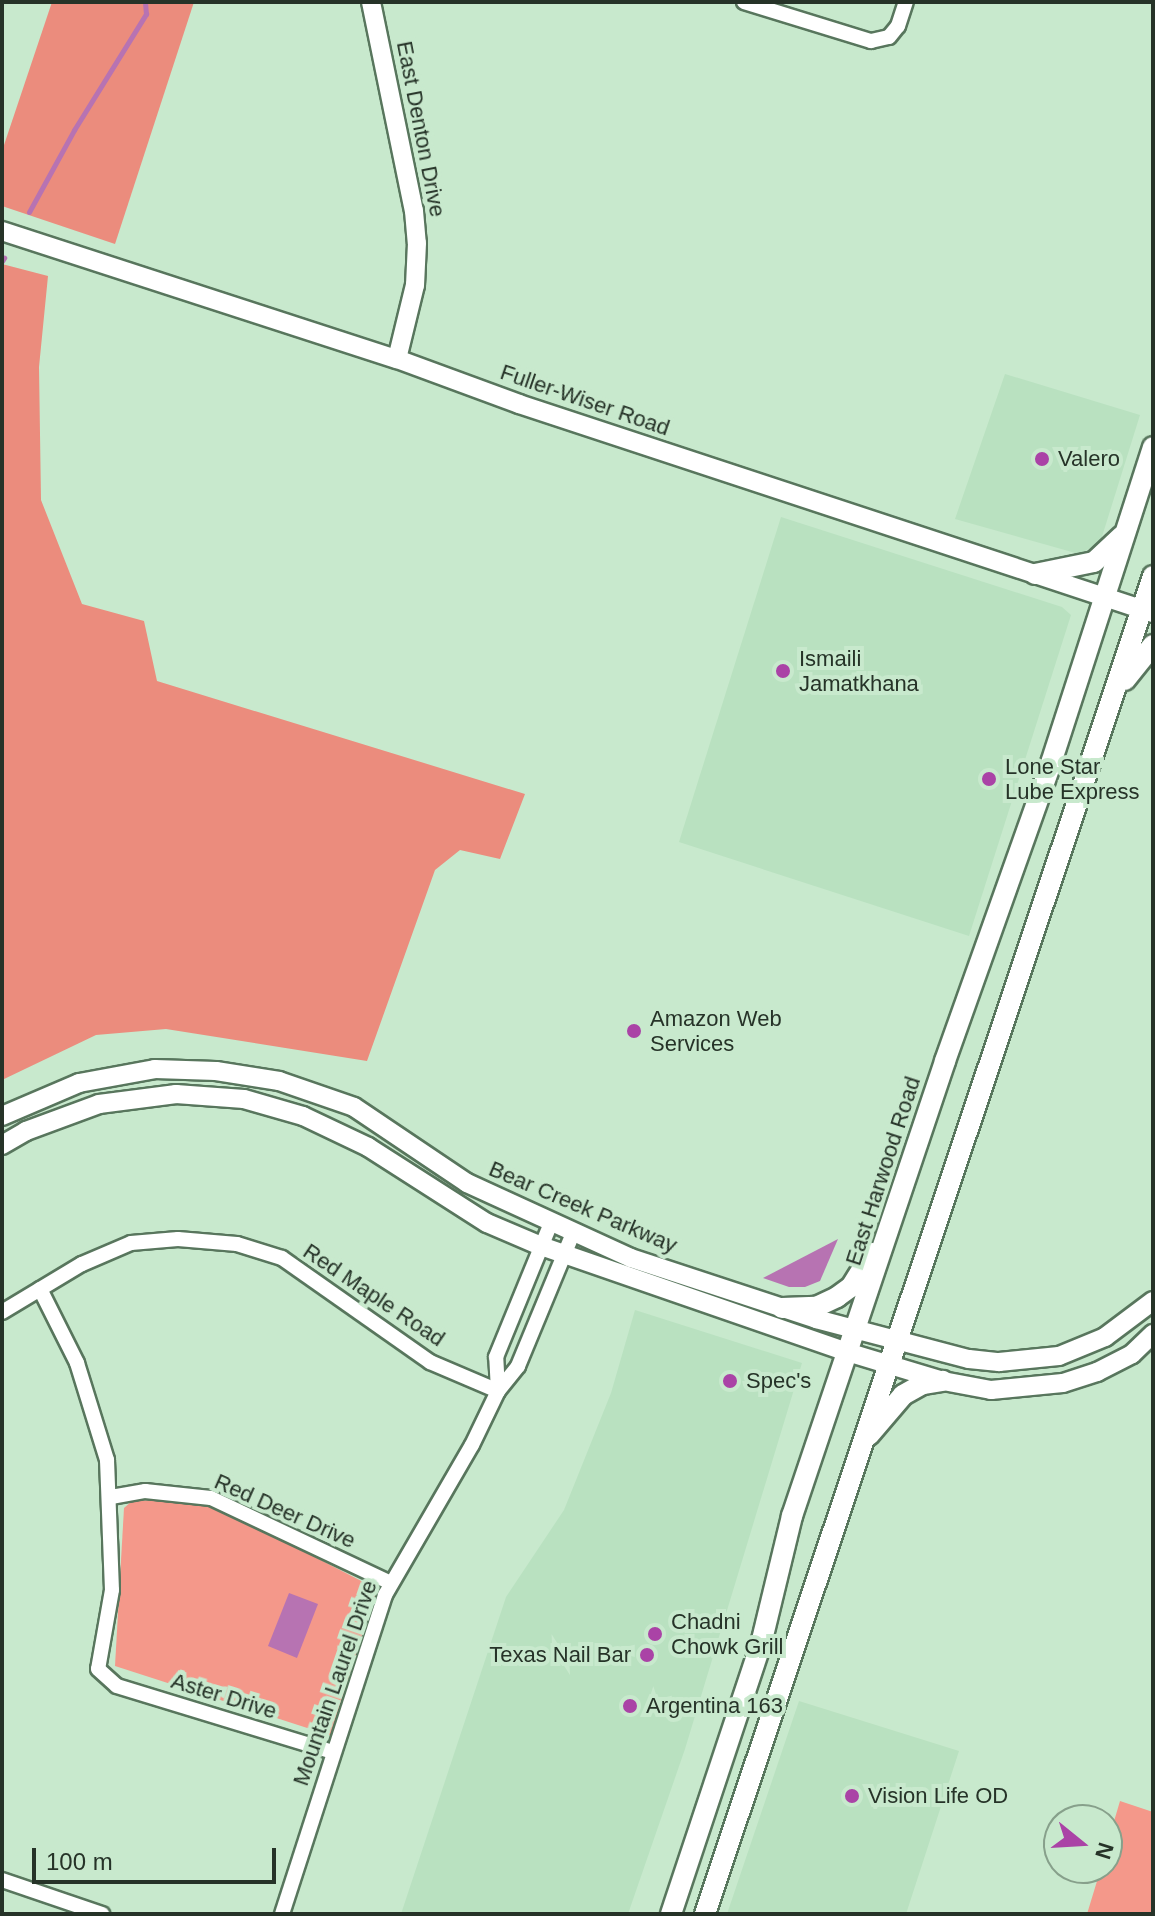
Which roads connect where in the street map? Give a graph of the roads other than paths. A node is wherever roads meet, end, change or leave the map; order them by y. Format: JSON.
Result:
{"nodes":[{"id":1,"x":371,"y":2,"type":"edge"},
{"id":2,"x":744,"y":2,"type":"edge"},
{"id":3,"x":906,"y":2,"type":"edge"},
{"id":4,"x":2,"y":231,"type":"edge"},
{"id":5,"x":397,"y":359,"type":"junction"},
{"id":6,"x":1153,"y":447,"type":"edge"},
{"id":7,"x":1127,"y":530,"type":"junction"},
{"id":8,"x":1035,"y":574,"type":"junction"},
{"id":9,"x":1153,"y":576,"type":"edge"},
{"id":10,"x":1107,"y":598,"type":"junction"},
{"id":11,"x":1148,"y":612,"type":"edge"},
{"id":12,"x":1153,"y":645,"type":"edge"},
{"id":13,"x":1115,"y":692,"type":"junction"},
{"id":14,"x":1024,"y":844,"type":"junction"},
{"id":15,"x":1059,"y":858,"type":"junction"},
{"id":16,"x":2,"y":1116,"type":"edge"},
{"id":17,"x":2,"y":1145,"type":"edge"},
{"id":18,"x":900,"y":1195,"type":"junction"},
{"id":19,"x":551,"y":1223,"type":"junction"},
{"id":20,"x":573,"y":1233,"type":"junction"},
{"id":21,"x":541,"y":1246,"type":"junction"},
{"id":22,"x":563,"y":1254,"type":"junction"},
{"id":23,"x":40,"y":1289,"type":"junction"},
{"id":24,"x":1153,"y":1301,"type":"edge"},
{"id":25,"x":782,"y":1308,"type":"junction"},
{"id":26,"x":2,"y":1312,"type":"edge"},
{"id":27,"x":854,"y":1330,"type":"junction"},
{"id":28,"x":1153,"y":1334,"type":"edge"},
{"id":29,"x":895,"y":1342,"type":"junction"},
{"id":30,"x":847,"y":1352,"type":"junction"},
{"id":31,"x":887,"y":1365,"type":"junction"},
{"id":32,"x":943,"y":1381,"type":"junction"},
{"id":33,"x":498,"y":1391,"type":"junction"},
{"id":34,"x":859,"y":1448,"type":"junction"},
{"id":35,"x":111,"y":1497,"type":"junction"},
{"id":36,"x":391,"y":1583,"type":"junction"},
{"id":37,"x":333,"y":1752,"type":"junction"},
{"id":38,"x":706,"y":1810,"type":"junction"},
{"id":39,"x":736,"y":1819,"type":"junction"},
{"id":40,"x":2,"y":1880,"type":"edge"},
{"id":41,"x":102,"y":1914,"type":"edge"},
{"id":42,"x":282,"y":1914,"type":"edge"},
{"id":43,"x":671,"y":1914,"type":"edge"},
{"id":44,"x":705,"y":1914,"type":"edge"}],
"edges":[{"from":1,"to":5,"type":"street","name":"East Denton Drive"},
{"from":2,"to":3,"type":"street"},
{"from":4,"to":5,"type":"street","name":"Fuller-Wiser Road"},
{"from":5,"to":8,"type":"street","name":"Fuller-Wiser Road"},
{"from":6,"to":7,"type":"main road","name":"East Harwood Road"},
{"from":7,"to":8,"type":"main road"},
{"from":7,"to":10,"type":"main road","name":"East Harwood Road"},
{"from":8,"to":10,"type":"street","name":"Fuller-Wiser Road"},
{"from":9,"to":11,"type":"main road"},
{"from":10,"to":11,"type":"street","name":"Fuller-Wiser Road"},
{"from":10,"to":14,"type":"main road","name":"East Harwood Road"},
{"from":11,"to":13,"type":"main road"},
{"from":12,"to":13,"type":"main road"},
{"from":13,"to":15,"type":"main road"},
{"from":14,"to":15,"type":"main road"},
{"from":14,"to":18,"type":"main road","name":"East Harwood Road"},
{"from":15,"to":29,"type":"main road"},
{"from":16,"to":19,"type":"street","name":"Bear Creek Parkway"},
{"from":17,"to":21,"type":"street","name":"Bear Creek Parkway"},
{"from":18,"to":25,"type":"main road"},
{"from":18,"to":27,"type":"main road","name":"East Harwood Road"},
{"from":19,"to":20,"type":"street","name":"Bear Creek Parkway"},
{"from":19,"to":21,"type":"street","name":"Mountain Laurel Drive"},
{"from":20,"to":22,"type":"street","name":"Mountain Laurel Drive"},
{"from":20,"to":25,"type":"street","name":"Bear Creek Parkway"},
{"from":21,"to":22,"type":"street","name":"Bear Creek Parkway"},
{"from":21,"to":33,"type":"street","name":"Mountain Laurel Drive"},
{"from":22,"to":30,"type":"street","name":"Bear Creek Parkway"},
{"from":22,"to":33,"type":"street","name":"Mountain Laurel Drive"},
{"from":23,"to":26,"type":"street","name":"Red Maple Road"},
{"from":23,"to":33,"type":"street","name":"Red Maple Road"},
{"from":23,"to":35,"type":"street"},
{"from":24,"to":29,"type":"street","name":"Bear Creek Parkway"},
{"from":25,"to":27,"type":"street","name":"Bear Creek Parkway"},
{"from":27,"to":29,"type":"street","name":"Bear Creek Parkway"},
{"from":27,"to":30,"type":"main road","name":"East Harwood Road"},
{"from":28,"to":32,"type":"street","name":"Bear Creek Parkway"},
{"from":29,"to":31,"type":"main road"},
{"from":30,"to":31,"type":"street","name":"Bear Creek Parkway"},
{"from":30,"to":38,"type":"main road","name":"East Harwood Road"},
{"from":31,"to":32,"type":"street","name":"Bear Creek Parkway"},
{"from":31,"to":34,"type":"main road"},
{"from":32,"to":34,"type":"main road"},
{"from":33,"to":36,"type":"street","name":"Mountain Laurel Drive"},
{"from":34,"to":39,"type":"main road"},
{"from":35,"to":36,"type":"street","name":"Red Deer Drive"},
{"from":35,"to":37,"type":"street","name":"Aster Drive"},
{"from":36,"to":37,"type":"street","name":"Mountain Laurel Drive"},
{"from":37,"to":42,"type":"street","name":"Mountain Laurel Drive"},
{"from":38,"to":39,"type":"main road"},
{"from":38,"to":43,"type":"main road","name":"East Harwood Road"},
{"from":39,"to":44,"type":"main road"},
{"from":40,"to":41,"type":"street"}]}
